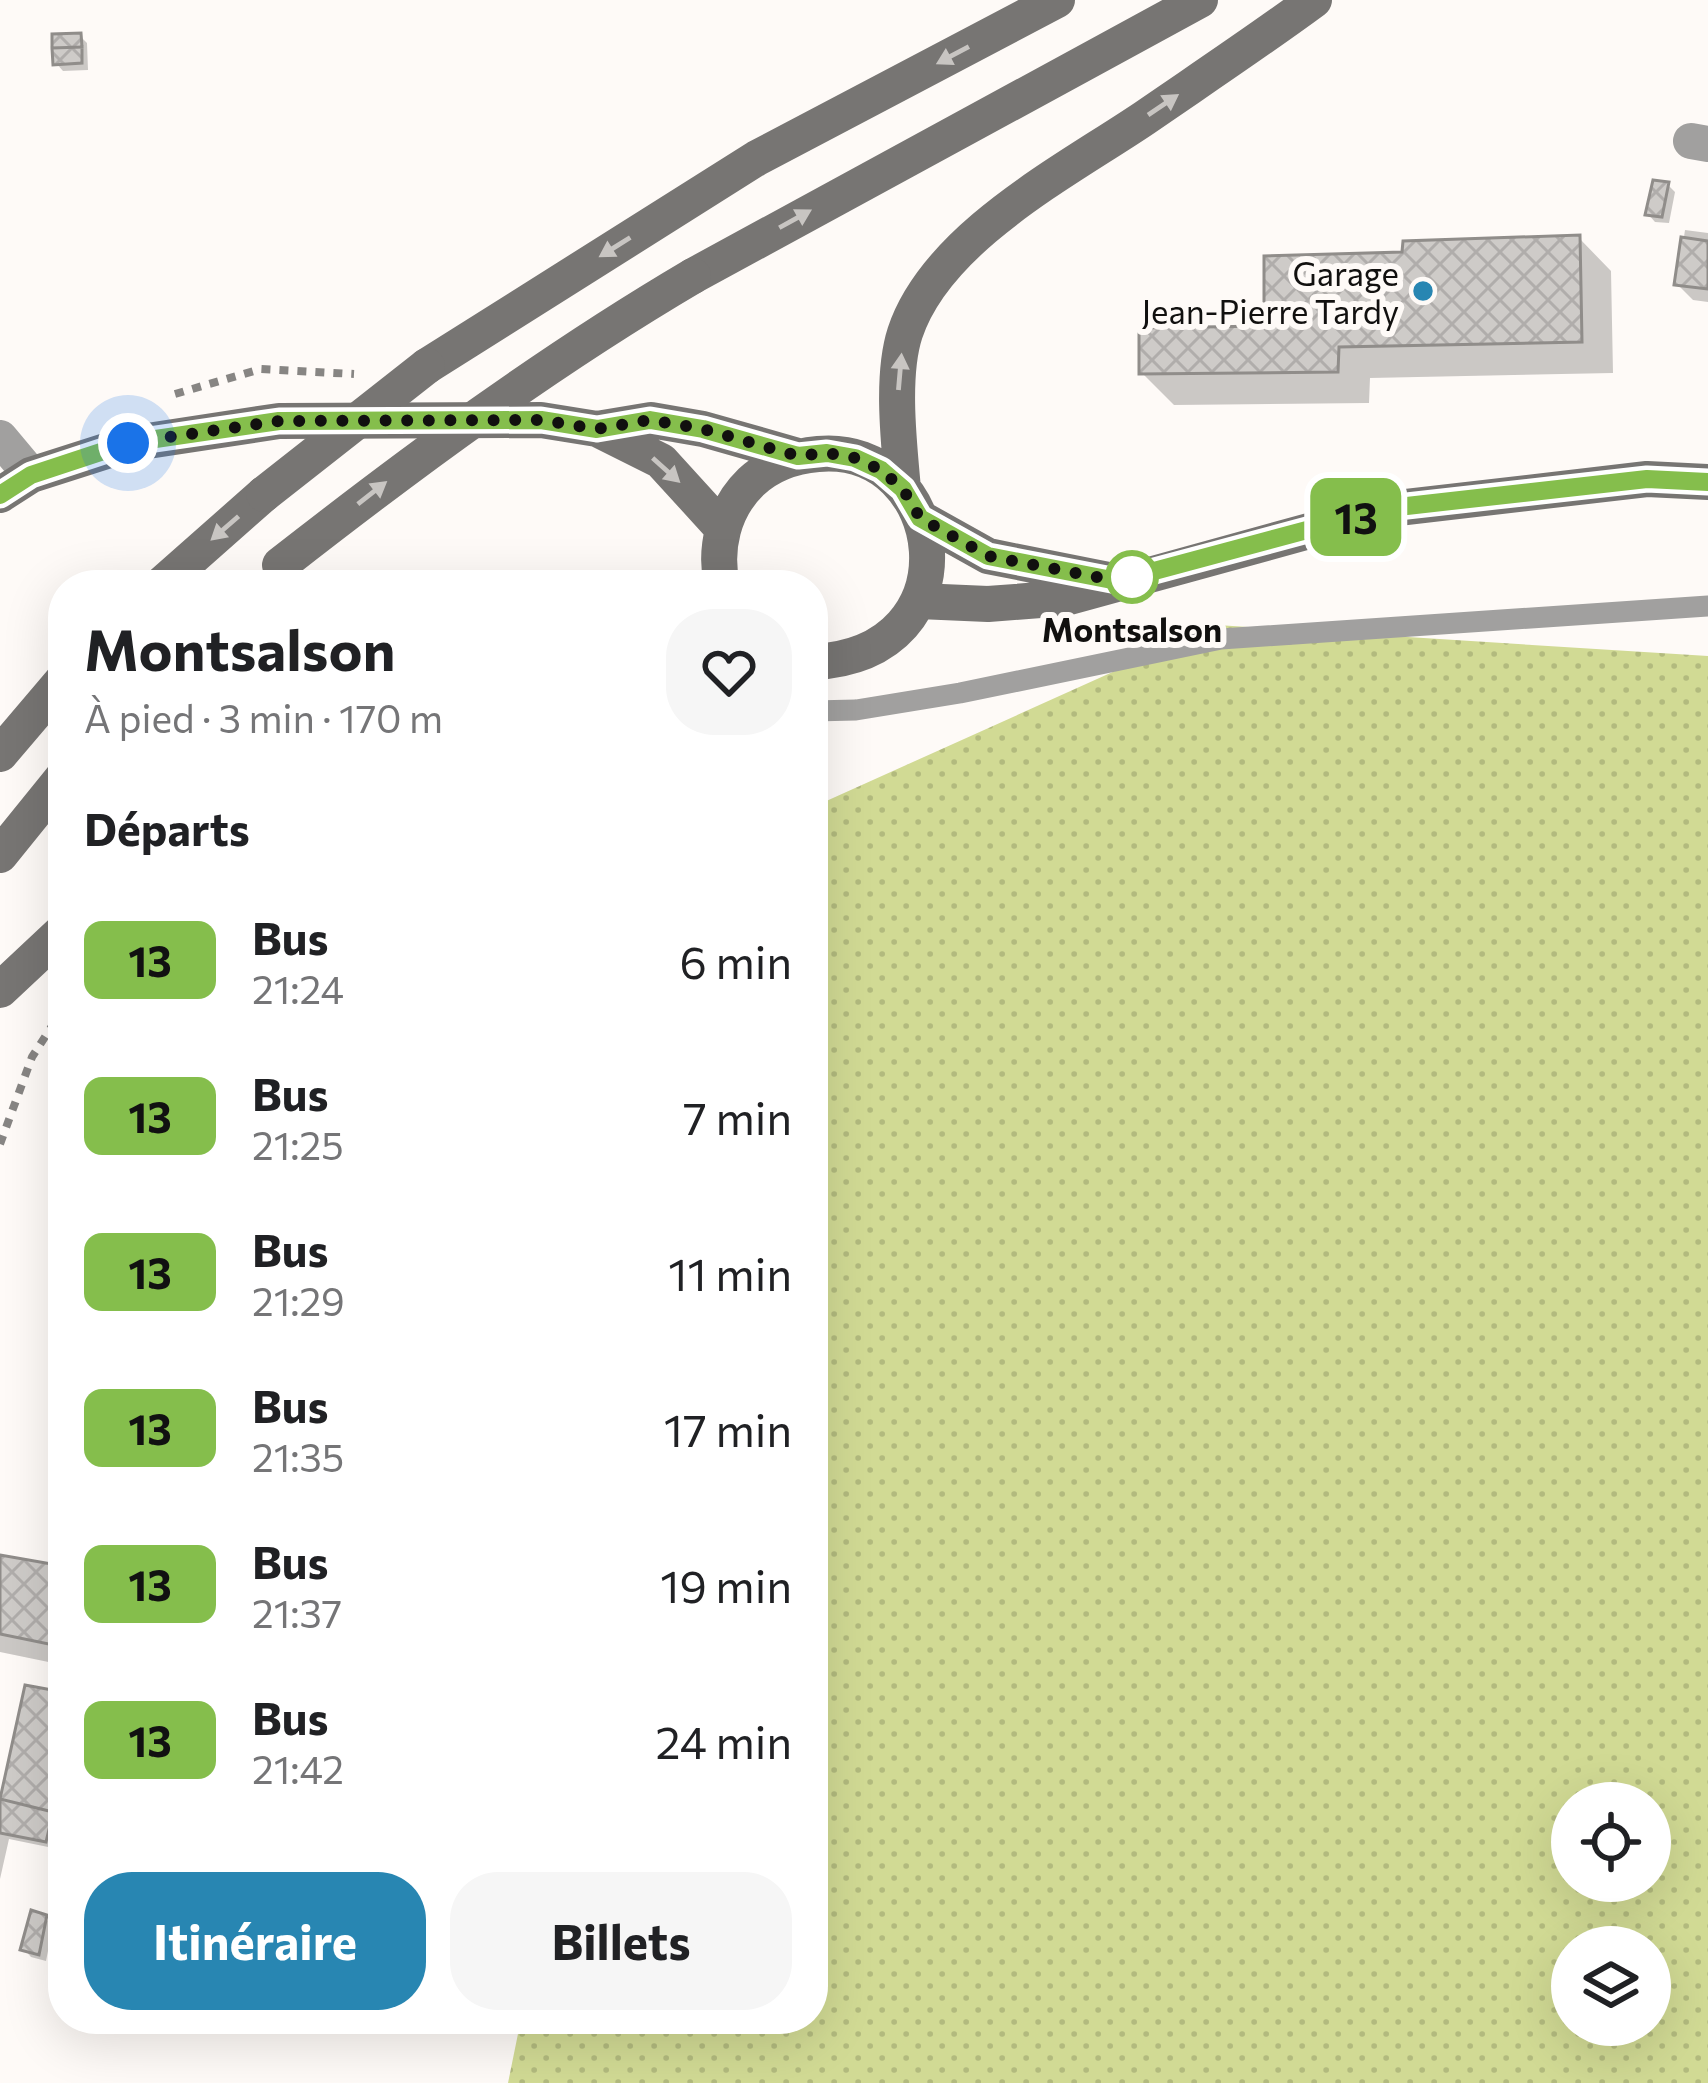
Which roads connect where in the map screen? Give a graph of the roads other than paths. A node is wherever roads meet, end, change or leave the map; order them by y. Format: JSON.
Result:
{"nodes":[{"id":1,"x":1057,"y":0,"type":"edge"},
{"id":2,"x":1200,"y":0,"type":"edge"},
{"id":3,"x":1314,"y":0,"type":"edge"},
{"id":4,"x":597,"y":429,"type":"junction"},
{"id":5,"x":0,"y":438,"type":"edge"},
{"id":6,"x":798,"y":456,"type":"junction"},
{"id":7,"x":31,"y":475,"type":"junction"},
{"id":8,"x":1708,"y":482,"type":"edge"},
{"id":9,"x":0,"y":494,"type":"edge"},
{"id":10,"x":912,"y":503,"type":"junction"},
{"id":11,"x":723,"y":529,"type":"junction"},
{"id":12,"x":178,"y":570,"type":"edge"},
{"id":13,"x":275,"y":570,"type":"edge"},
{"id":14,"x":716,"y":570,"type":"edge"},
{"id":15,"x":1117,"y":581,"type":"junction"},
{"id":16,"x":919,"y":601,"type":"junction"},
{"id":17,"x":1708,"y":606,"type":"edge"},
{"id":18,"x":828,"y":662,"type":"edge"},
{"id":19,"x":48,"y":698,"type":"edge"},
{"id":20,"x":828,"y":711,"type":"edge"},
{"id":21,"x":0,"y":754,"type":"edge"},
{"id":22,"x":48,"y":796,"type":"edge"},
{"id":23,"x":0,"y":855,"type":"edge"},
{"id":24,"x":48,"y":945,"type":"edge"},
{"id":25,"x":0,"y":990,"type":"edge"}],
"edges":[{"from":1,"to":12,"type":"main road","one_way":true,"bridge":true},
{"from":13,"to":2,"type":"main road","one_way":true,"bridge":true},
{"from":10,"to":3,"type":"main road","one_way":true},
{"from":4,"to":6,"type":"main road"},
{"from":4,"to":7,"type":"main road"},
{"from":4,"to":11,"type":"main road","one_way":true},
{"from":5,"to":7,"type":"street"},
{"from":6,"to":10,"type":"main road"},
{"from":6,"to":11,"type":"main road"},
{"from":7,"to":9,"type":"main road"},
{"from":8,"to":15,"type":"main road"},
{"from":10,"to":15,"type":"main road"},
{"from":10,"to":16,"type":"main road"},
{"from":11,"to":14,"type":"main road"},
{"from":15,"to":16,"type":"main road"},
{"from":16,"to":18,"type":"main road"},
{"from":17,"to":20,"type":"lane"},
{"from":19,"to":21,"type":"main road"},
{"from":22,"to":23,"type":"main road"},
{"from":24,"to":25,"type":"main road"}]}
